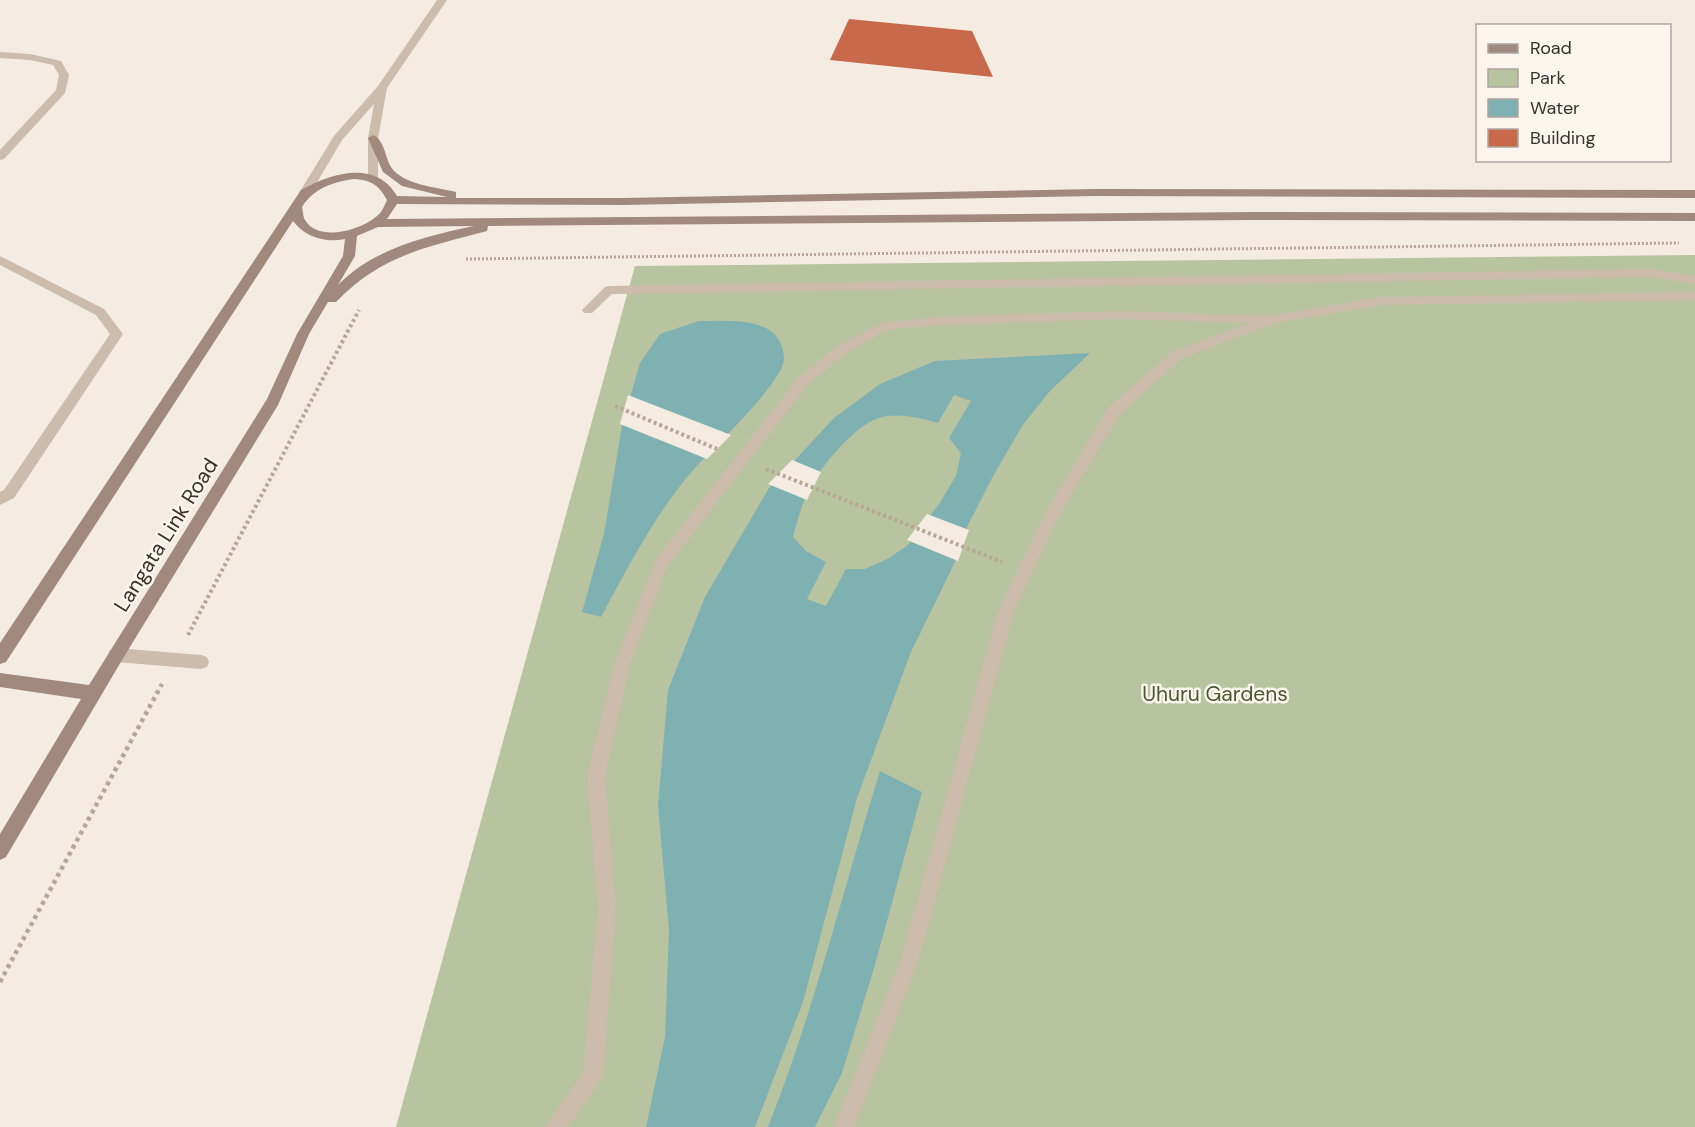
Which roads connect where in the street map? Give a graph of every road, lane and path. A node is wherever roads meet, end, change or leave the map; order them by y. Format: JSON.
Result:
{"nodes":[{"id":1,"x":442,"y":0,"type":"edge"},
{"id":2,"x":0,"y":55,"type":"edge"},
{"id":3,"x":382,"y":88,"type":"junction"},
{"id":4,"x":373,"y":138,"type":"junction"},
{"id":5,"x":0,"y":158,"type":"edge"},
{"id":6,"x":374,"y":178,"type":"junction"},
{"id":7,"x":305,"y":193,"type":"junction"},
{"id":8,"x":1695,"y":194,"type":"edge"},
{"id":9,"x":393,"y":200,"type":"junction"},
{"id":10,"x":511,"y":203,"type":"junction"},
{"id":11,"x":296,"y":206,"type":"junction"},
{"id":12,"x":1695,"y":217,"type":"edge"},
{"id":13,"x":518,"y":221,"type":"junction"},
{"id":14,"x":379,"y":223,"type":"junction"},
{"id":15,"x":351,"y":235,"type":"junction"},
{"id":16,"x":1683,"y":243,"type":"dead end"},
{"id":17,"x":455,"y":259,"type":"dead end"},
{"id":18,"x":0,"y":260,"type":"edge"},
{"id":19,"x":1695,"y":280,"type":"edge"},
{"id":20,"x":1695,"y":296,"type":"edge"},
{"id":21,"x":360,"y":308,"type":"dead end"},
{"id":22,"x":588,"y":310,"type":"dead end"},
{"id":23,"x":1274,"y":319,"type":"junction"},
{"id":24,"x":303,"y":334,"type":"junction"},
{"id":25,"x":615,"y":406,"type":"dead end"},
{"id":26,"x":742,"y":459,"type":"junction"},
{"id":27,"x":0,"y":500,"type":"edge"},
{"id":28,"x":1025,"y":572,"type":"junction"},
{"id":29,"x":116,"y":655,"type":"junction"},
{"id":30,"x":0,"y":657,"type":"edge"},
{"id":31,"x":176,"y":659,"type":"junction"},
{"id":32,"x":201,"y":662,"type":"dead end"},
{"id":33,"x":0,"y":680,"type":"edge"},
{"id":34,"x":94,"y":693,"type":"junction"},
{"id":35,"x":0,"y":851,"type":"edge"},
{"id":36,"x":0,"y":982,"type":"edge"},
{"id":37,"x":555,"y":1127,"type":"edge"},
{"id":38,"x":844,"y":1127,"type":"edge"}],
"edges":[{"from":1,"to":3,"type":"street"},
{"from":2,"to":5,"type":"street"},
{"from":3,"to":4,"type":"street"},
{"from":3,"to":7,"type":"street"},
{"from":4,"to":6,"type":"street"},
{"from":4,"to":10,"type":"street"},
{"from":6,"to":7,"type":"street"},
{"from":6,"to":9,"type":"street"},
{"from":7,"to":11,"type":"street"},
{"from":8,"to":10,"type":"street"},
{"from":9,"to":10,"type":"street"},
{"from":9,"to":14,"type":"street"},
{"from":11,"to":15,"type":"street"},
{"from":11,"to":30,"type":"street"},
{"from":12,"to":13,"type":"street"},
{"from":13,"to":14,"type":"street"},
{"from":13,"to":24,"type":"street"},
{"from":14,"to":15,"type":"street"},
{"from":15,"to":24,"type":"street","name":"Langata Link Road"},
{"from":16,"to":17,"type":"path"},
{"from":18,"to":27,"type":"street"},
{"from":19,"to":22,"type":"street"},
{"from":20,"to":23,"type":"street"},
{"from":21,"to":31,"type":"path"},
{"from":23,"to":26,"type":"street"},
{"from":23,"to":28,"type":"street"},
{"from":24,"to":29,"type":"street","name":"Langata Link Road"},
{"from":25,"to":26,"type":"path"},
{"from":26,"to":28,"type":"path"},
{"from":26,"to":37,"type":"street"},
{"from":28,"to":38,"type":"street"},
{"from":29,"to":31,"type":"street"},
{"from":29,"to":34,"type":"street","name":"Langata Link Road"},
{"from":31,"to":32,"type":"street"},
{"from":31,"to":36,"type":"path"},
{"from":33,"to":34,"type":"street"},
{"from":34,"to":35,"type":"street","name":"Langata Link Road"}]}
